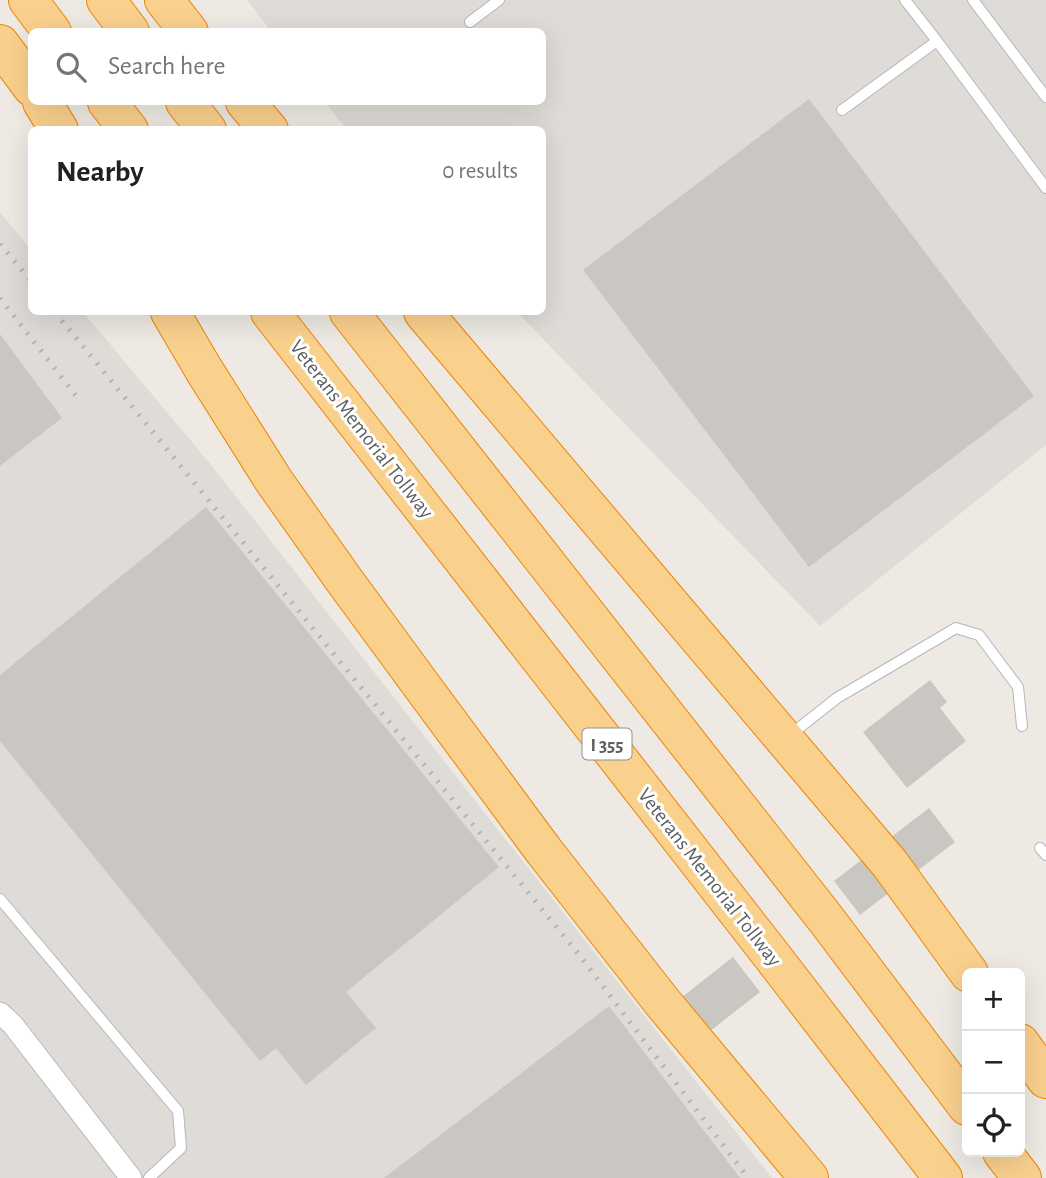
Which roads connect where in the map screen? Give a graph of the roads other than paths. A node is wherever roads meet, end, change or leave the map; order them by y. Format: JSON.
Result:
{"nodes":[{"id":1,"x":28,"y":0,"type":"edge"},
{"id":2,"x":106,"y":0,"type":"edge"},
{"id":3,"x":164,"y":0,"type":"edge"},
{"id":4,"x":499,"y":0,"type":"edge"},
{"id":5,"x":905,"y":0,"type":"edge"},
{"id":6,"x":973,"y":0,"type":"edge"},
{"id":7,"x":470,"y":22,"type":"dead end"},
{"id":8,"x":49,"y":28,"type":"edge"},
{"id":9,"x":127,"y":28,"type":"edge"},
{"id":10,"x":186,"y":28,"type":"edge"},
{"id":11,"x":937,"y":41,"type":"junction"},
{"id":12,"x":0,"y":44,"type":"edge"},
{"id":13,"x":28,"y":82,"type":"edge"},
{"id":14,"x":1046,"y":96,"type":"edge"},
{"id":15,"x":44,"y":105,"type":"edge"},
{"id":16,"x":109,"y":105,"type":"edge"},
{"id":17,"x":187,"y":105,"type":"edge"},
{"id":18,"x":248,"y":105,"type":"edge"},
{"id":19,"x":842,"y":110,"type":"dead end"},
{"id":20,"x":57,"y":126,"type":"edge"},
{"id":21,"x":126,"y":126,"type":"edge"},
{"id":22,"x":204,"y":126,"type":"edge"},
{"id":23,"x":266,"y":126,"type":"edge"},
{"id":24,"x":1046,"y":188,"type":"edge"},
{"id":25,"x":172,"y":315,"type":"edge"},
{"id":26,"x":272,"y":315,"type":"edge"},
{"id":27,"x":351,"y":315,"type":"edge"},
{"id":28,"x":426,"y":315,"type":"edge"},
{"id":29,"x":1022,"y":726,"type":"dead end"},
{"id":30,"x":785,"y":739,"type":"junction"},
{"id":31,"x":0,"y":899,"type":"edge"},
{"id":32,"x":965,"y":968,"type":"edge"},
{"id":33,"x":0,"y":1013,"type":"edge"},
{"id":34,"x":1025,"y":1050,"type":"edge"},
{"id":35,"x":1046,"y":1079,"type":"edge"},
{"id":36,"x":962,"y":1099,"type":"edge"},
{"id":37,"x":1006,"y":1157,"type":"edge"},
{"id":38,"x":131,"y":1178,"type":"edge"},
{"id":39,"x":149,"y":1178,"type":"edge"},
{"id":40,"x":808,"y":1178,"type":"edge"},
{"id":41,"x":943,"y":1178,"type":"edge"},
{"id":42,"x":1022,"y":1178,"type":"edge"}],
"edges":[{"from":1,"to":8,"type":"highway"},
{"from":2,"to":9,"type":"highway"},
{"from":3,"to":10,"type":"highway"},
{"from":4,"to":7,"type":"lane"},
{"from":5,"to":11,"type":"lane"},
{"from":6,"to":14,"type":"lane"},
{"from":11,"to":19,"type":"lane"},
{"from":11,"to":24,"type":"lane"},
{"from":12,"to":13,"type":"highway"},
{"from":15,"to":20,"type":"highway"},
{"from":16,"to":21,"type":"highway"},
{"from":17,"to":22,"type":"highway"},
{"from":18,"to":23,"type":"highway"},
{"from":25,"to":40,"type":"highway"},
{"from":26,"to":41,"type":"highway","name":"Veterans Memorial Tollway","number":"I 355"},
{"from":27,"to":36,"type":"highway"},
{"from":28,"to":30,"type":"highway"},
{"from":29,"to":30,"type":"lane"},
{"from":30,"to":32,"type":"highway"},
{"from":31,"to":39,"type":"lane"},
{"from":33,"to":38,"type":"street"},
{"from":34,"to":35,"type":"highway"},
{"from":37,"to":42,"type":"highway"}]}
